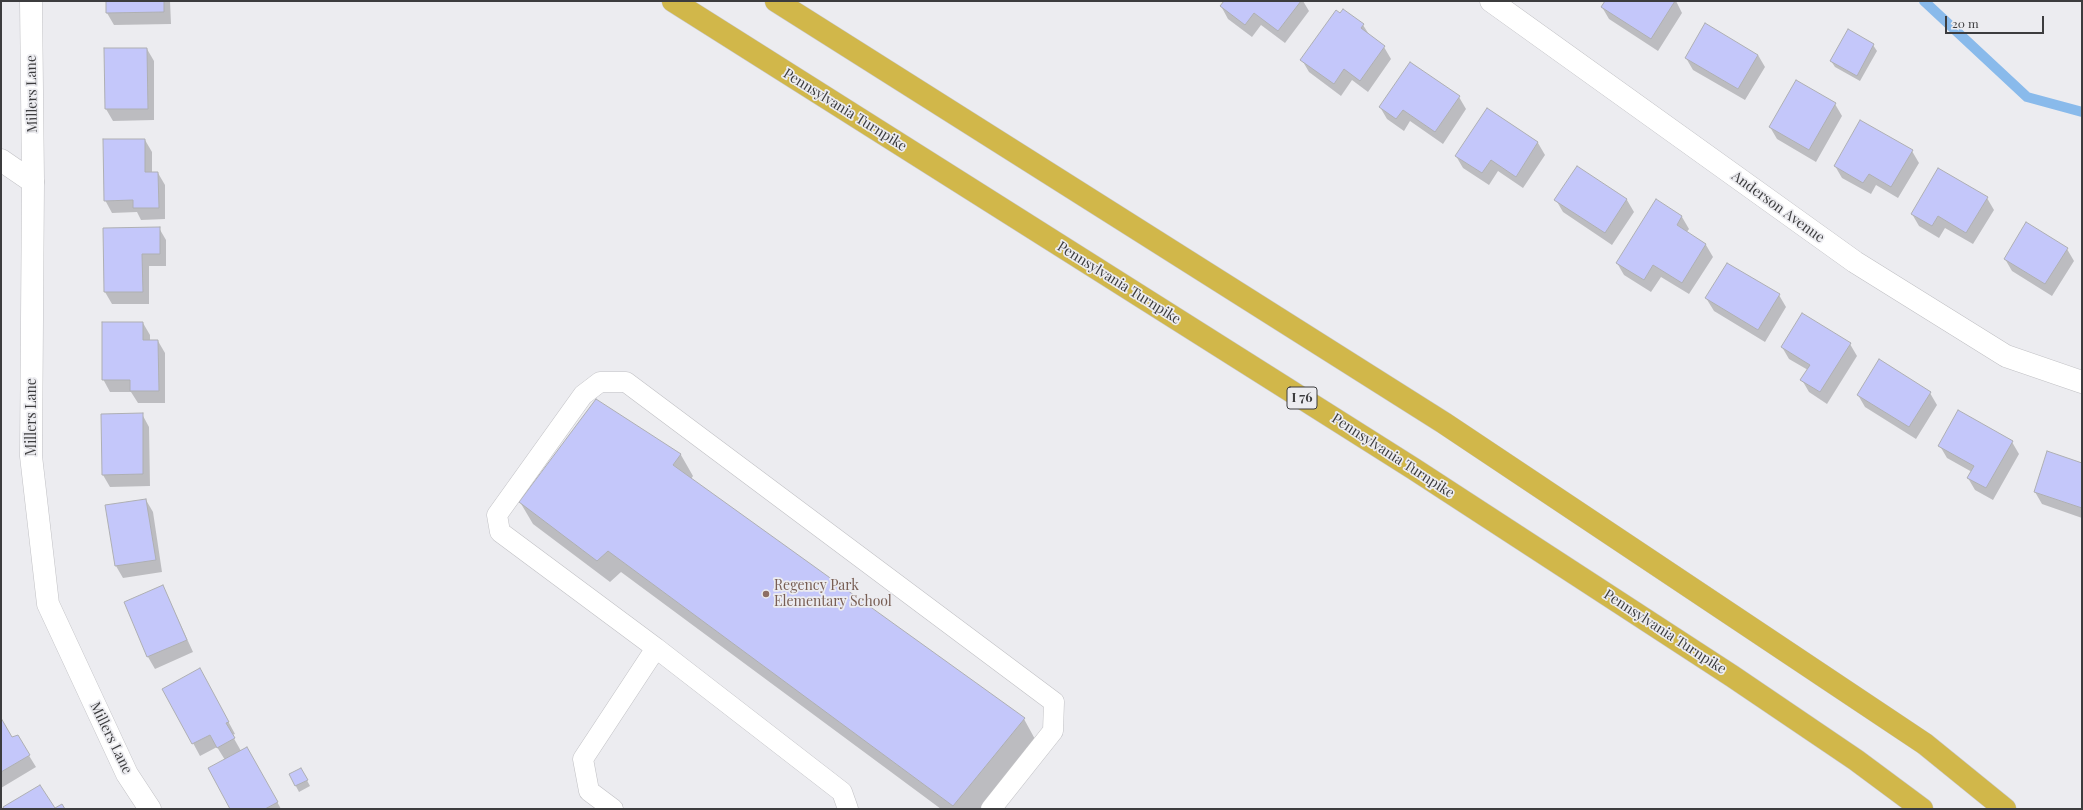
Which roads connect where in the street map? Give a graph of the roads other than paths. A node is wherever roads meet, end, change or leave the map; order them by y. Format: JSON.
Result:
{"nodes":[{"id":1,"x":32,"y":1,"type":"edge"},
{"id":2,"x":673,"y":1,"type":"edge"},
{"id":3,"x":776,"y":1,"type":"edge"},
{"id":4,"x":1491,"y":1,"type":"edge"},
{"id":5,"x":1,"y":160,"type":"edge"},
{"id":6,"x":34,"y":182,"type":"junction"},
{"id":7,"x":2082,"y":382,"type":"edge"},
{"id":8,"x":656,"y":648,"type":"junction"},
{"id":9,"x":150,"y":809,"type":"edge"},
{"id":10,"x":613,"y":809,"type":"edge"},
{"id":11,"x":848,"y":809,"type":"edge"},
{"id":12,"x":991,"y":809,"type":"edge"},
{"id":13,"x":1922,"y":809,"type":"edge"},
{"id":14,"x":2005,"y":809,"type":"edge"}],
"edges":[{"from":1,"to":6,"type":"street","name":"Millers Lane"},
{"from":2,"to":13,"type":"highway","name":"Pennsylvania Turnpike","number":"I 76"},
{"from":3,"to":14,"type":"highway"},
{"from":4,"to":7,"type":"street","name":"Anderson Avenue"},
{"from":5,"to":6,"type":"street"},
{"from":6,"to":9,"type":"street","name":"Millers Lane"},
{"from":8,"to":10,"type":"lane"},
{"from":8,"to":11,"type":"lane"},
{"from":8,"to":12,"type":"lane"}]}
